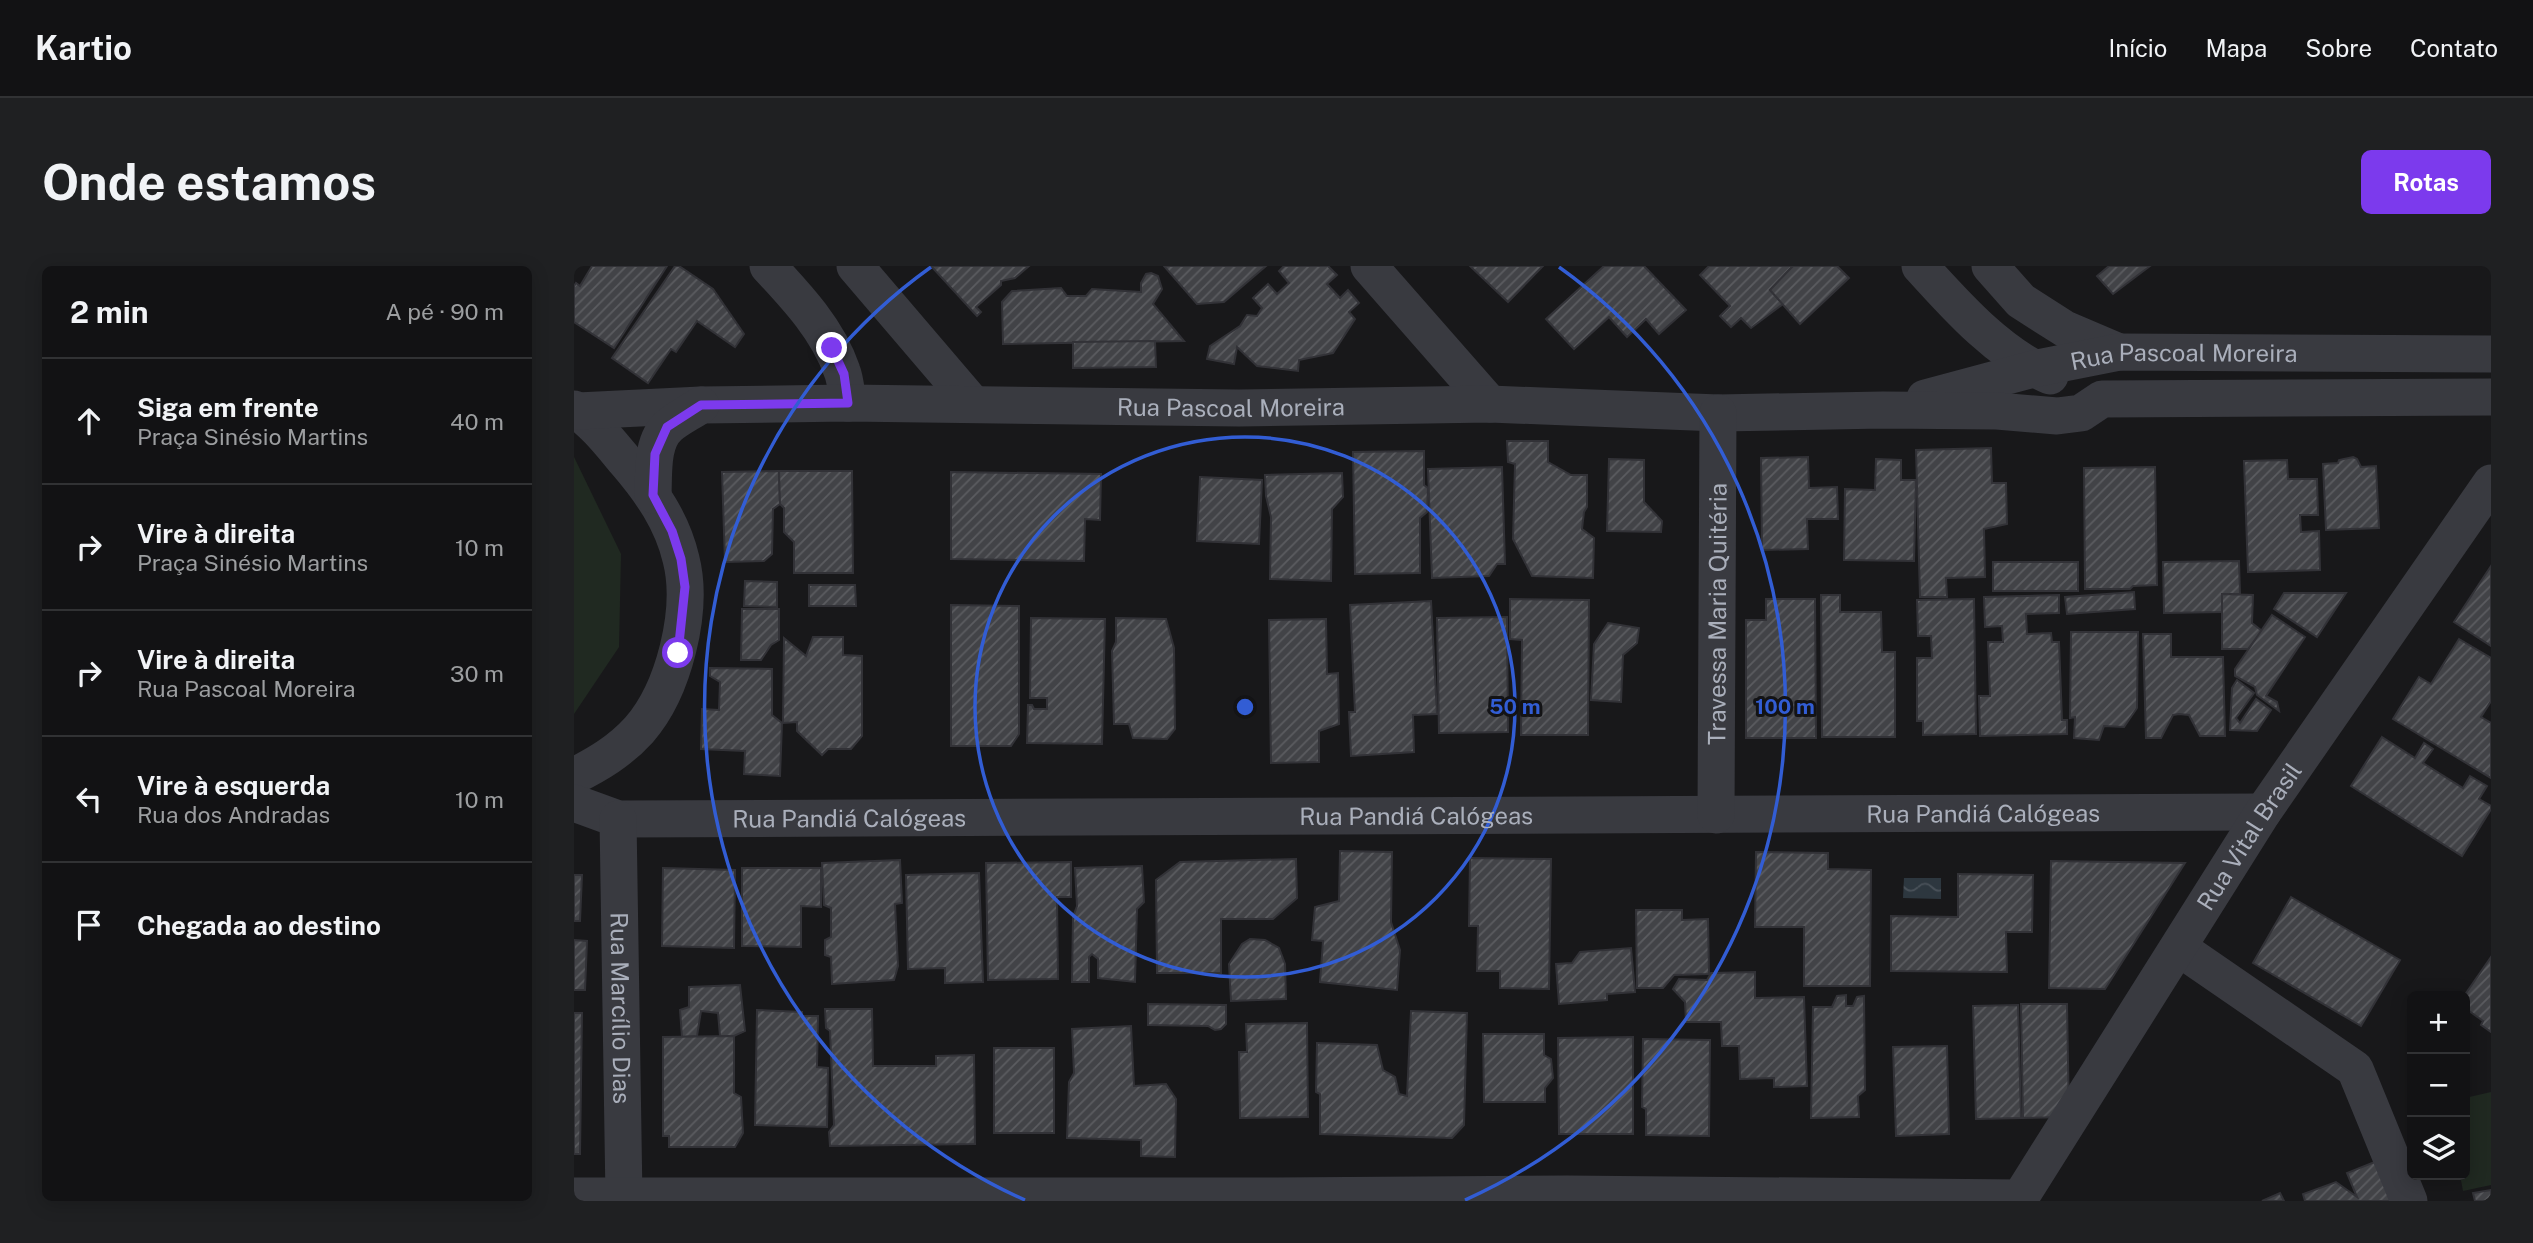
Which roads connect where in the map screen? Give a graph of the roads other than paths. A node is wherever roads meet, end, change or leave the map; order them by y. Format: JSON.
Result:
{"nodes":[{"id":1,"x":768,"y":266,"type":"edge"},
{"id":2,"x":855,"y":266,"type":"edge"},
{"id":3,"x":1370,"y":266,"type":"edge"},
{"id":4,"x":1920,"y":266,"type":"edge"},
{"id":5,"x":1990,"y":266,"type":"edge"},
{"id":6,"x":2119,"y":352,"type":"junction"},
{"id":7,"x":2491,"y":355,"type":"edge"},
{"id":8,"x":2034,"y":369,"type":"junction"},
{"id":9,"x":2491,"y":397,"type":"edge"},
{"id":10,"x":2102,"y":399,"type":"junction"},
{"id":11,"x":848,"y":403,"type":"junction"},
{"id":12,"x":972,"y":403,"type":"junction"},
{"id":13,"x":1490,"y":404,"type":"junction"},
{"id":14,"x":701,"y":405,"type":"junction"},
{"id":15,"x":576,"y":410,"type":"edge"},
{"id":16,"x":1883,"y":410,"type":"junction"},
{"id":17,"x":1718,"y":413,"type":"junction"},
{"id":18,"x":2491,"y":483,"type":"edge"},
{"id":19,"x":653,"y":495,"type":"junction"},
{"id":20,"x":574,"y":776,"type":"edge"},
{"id":21,"x":574,"y":803,"type":"edge"},
{"id":22,"x":2263,"y":812,"type":"junction"},
{"id":23,"x":1716,"y":815,"type":"junction"},
{"id":24,"x":618,"y":819,"type":"junction"},
{"id":25,"x":2179,"y":947,"type":"junction"},
{"id":26,"x":574,"y":1196,"type":"edge"},
{"id":27,"x":1568,"y":1197,"type":"edge"},
{"id":28,"x":624,"y":1198,"type":"junction"},
{"id":29,"x":1276,"y":1199,"type":"edge"},
{"id":30,"x":2410,"y":1201,"type":"edge"}],
"edges":[{"from":1,"to":11,"type":"street"},
{"from":2,"to":12,"type":"street"},
{"from":3,"to":13,"type":"street"},
{"from":4,"to":8,"type":"street"},
{"from":5,"to":6,"type":"street"},
{"from":6,"to":7,"type":"street","name":"Rua Pascoal Moreira"},
{"from":6,"to":8,"type":"street","name":"Rua Pascoal Moreira"},
{"from":8,"to":10,"type":"street"},
{"from":8,"to":16,"type":"street","name":"Rua Pascoal Moreira"},
{"from":9,"to":10,"type":"street","name":"Rua Pascoal Moreira"},
{"from":10,"to":16,"type":"street","name":"Rua Pascoal Moreira"},
{"from":11,"to":12,"type":"street","name":"Rua Pascoal Moreira"},
{"from":11,"to":14,"type":"street","name":"Rua Pascoal Moreira"},
{"from":12,"to":13,"type":"street","name":"Rua Pascoal Moreira"},
{"from":13,"to":17,"type":"street","name":"Rua Pascoal Moreira"},
{"from":14,"to":15,"type":"street","name":"Rua Pascoal Moreira"},
{"from":14,"to":19,"type":"street"},
{"from":15,"to":19,"type":"street"},
{"from":16,"to":17,"type":"street","name":"Rua Pascoal Moreira"},
{"from":17,"to":23,"type":"street","name":"Travessa Maria Quitéria"},
{"from":18,"to":22,"type":"street","name":"Rua Vital Brasil"},
{"from":19,"to":20,"type":"street"},
{"from":21,"to":24,"type":"street","name":"Rua Pandiá Calógeas"},
{"from":22,"to":23,"type":"street","name":"Rua Pandiá Calógeas"},
{"from":22,"to":25,"type":"street","name":"Rua Vital Brasil"},
{"from":23,"to":24,"type":"street","name":"Rua Pandiá Calógeas"},
{"from":24,"to":28,"type":"street","name":"Rua Marcílio Dias"},
{"from":25,"to":27,"type":"street","name":"Rua Vital Brasil"},
{"from":25,"to":30,"type":"street"},
{"from":26,"to":28,"type":"street"},
{"from":27,"to":29,"type":"street"},
{"from":28,"to":29,"type":"street"}]}
